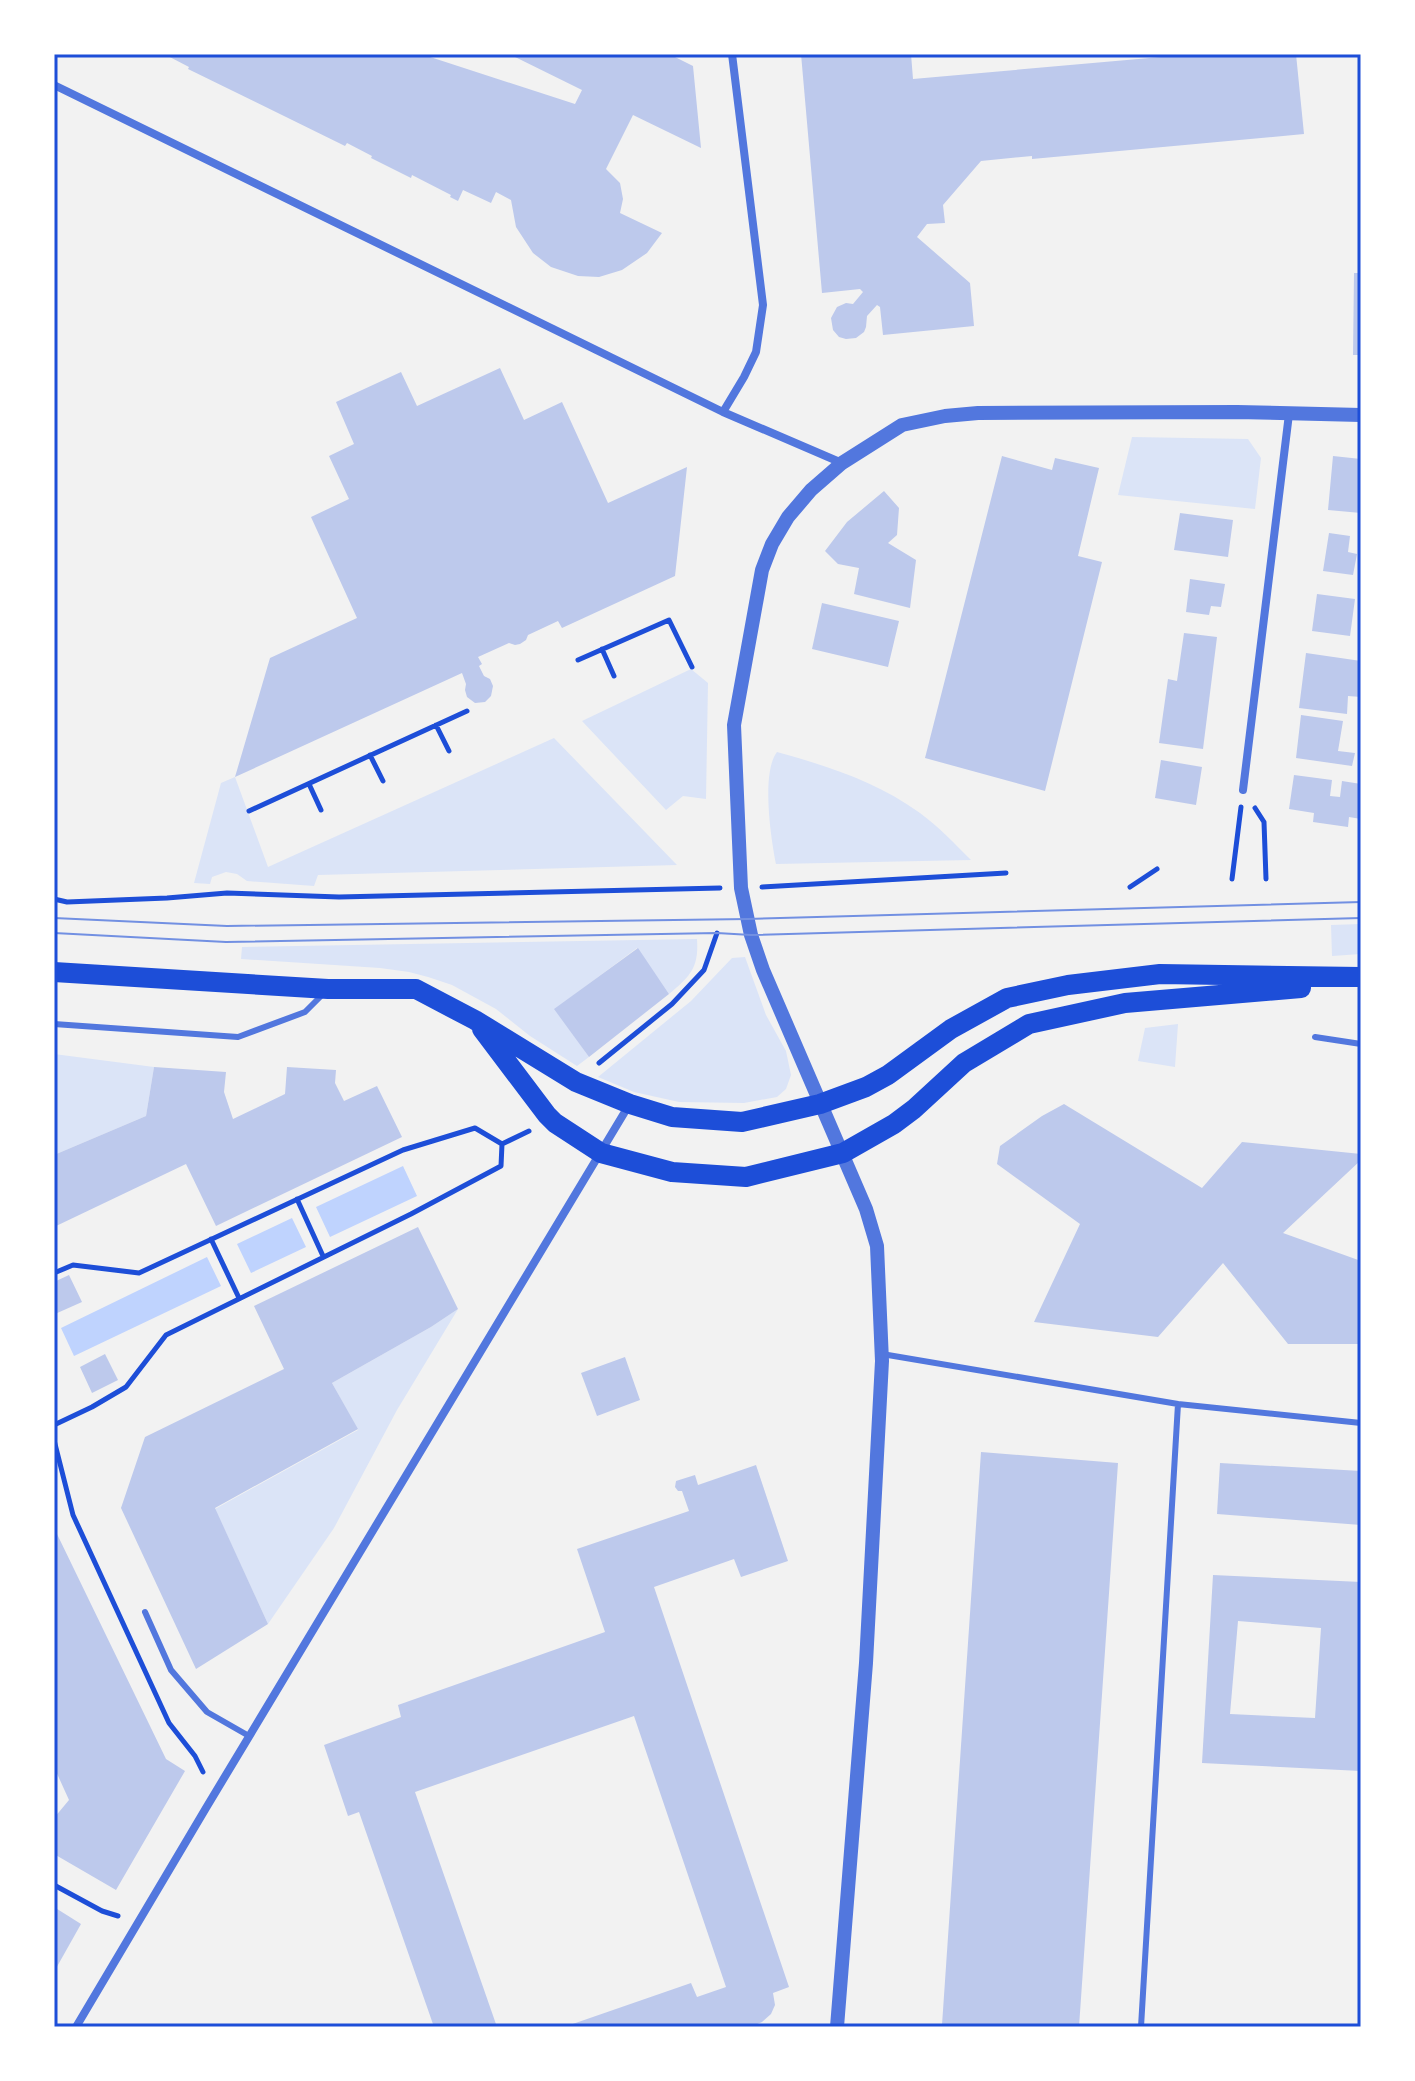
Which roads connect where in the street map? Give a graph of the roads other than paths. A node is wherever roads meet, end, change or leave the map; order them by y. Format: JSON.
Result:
{"nodes":[{"id":1,"x":732,"y":54,"type":"edge"},
{"id":2,"x":54,"y":85,"type":"edge"},
{"id":3,"x":723,"y":412,"type":"junction"},
{"id":4,"x":1289,"y":414,"type":"junction"},
{"id":5,"x":1361,"y":415,"type":"edge"},
{"id":6,"x":842,"y":463,"type":"junction"},
{"id":7,"x":1243,"y":790,"type":"road end"},
{"id":8,"x":54,"y":972,"type":"edge"},
{"id":9,"x":1361,"y":980,"type":"edge"},
{"id":10,"x":328,"y":989,"type":"junction"},
{"id":11,"x":475,"y":1020,"type":"junction"},
{"id":12,"x":54,"y":1024,"type":"edge"},
{"id":13,"x":1315,"y":1037,"type":"dead end"},
{"id":14,"x":1361,"y":1044,"type":"edge"},
{"id":15,"x":630,"y":1104,"type":"junction"},
{"id":16,"x":820,"y":1104,"type":"junction"},
{"id":17,"x":601,"y":1153,"type":"junction"},
{"id":18,"x":843,"y":1153,"type":"junction"},
{"id":19,"x":881,"y":1353,"type":"junction"},
{"id":20,"x":1178,"y":1404,"type":"junction"},
{"id":21,"x":1361,"y":1423,"type":"edge"},
{"id":22,"x":145,"y":1612,"type":"dead end"},
{"id":23,"x":249,"y":1736,"type":"junction"},
{"id":24,"x":76,"y":2027,"type":"edge"},
{"id":25,"x":837,"y":2027,"type":"edge"},
{"id":26,"x":1141,"y":2027,"type":"edge"}],
"edges":[{"from":1,"to":3,"type":"street"},
{"from":2,"to":3,"type":"street"},
{"from":3,"to":6,"type":"street"},
{"from":4,"to":5,"type":"street"},
{"from":4,"to":6,"type":"street"},
{"from":4,"to":7,"type":"street"},
{"from":6,"to":16,"type":"street"},
{"from":8,"to":10,"type":"main road"},
{"from":9,"to":16,"type":"main road"},
{"from":9,"to":18,"type":"main road"},
{"from":10,"to":11,"type":"main road"},
{"from":10,"to":12,"type":"lane"},
{"from":11,"to":15,"type":"main road"},
{"from":11,"to":17,"type":"main road"},
{"from":13,"to":14,"type":"lane"},
{"from":15,"to":16,"type":"main road"},
{"from":15,"to":17,"type":"street"},
{"from":16,"to":18,"type":"street"},
{"from":17,"to":18,"type":"main road"},
{"from":17,"to":23,"type":"street"},
{"from":18,"to":19,"type":"street"},
{"from":19,"to":20,"type":"lane"},
{"from":19,"to":25,"type":"street"},
{"from":20,"to":21,"type":"lane"},
{"from":20,"to":26,"type":"lane"},
{"from":22,"to":23,"type":"lane"},
{"from":23,"to":24,"type":"street"}]}
